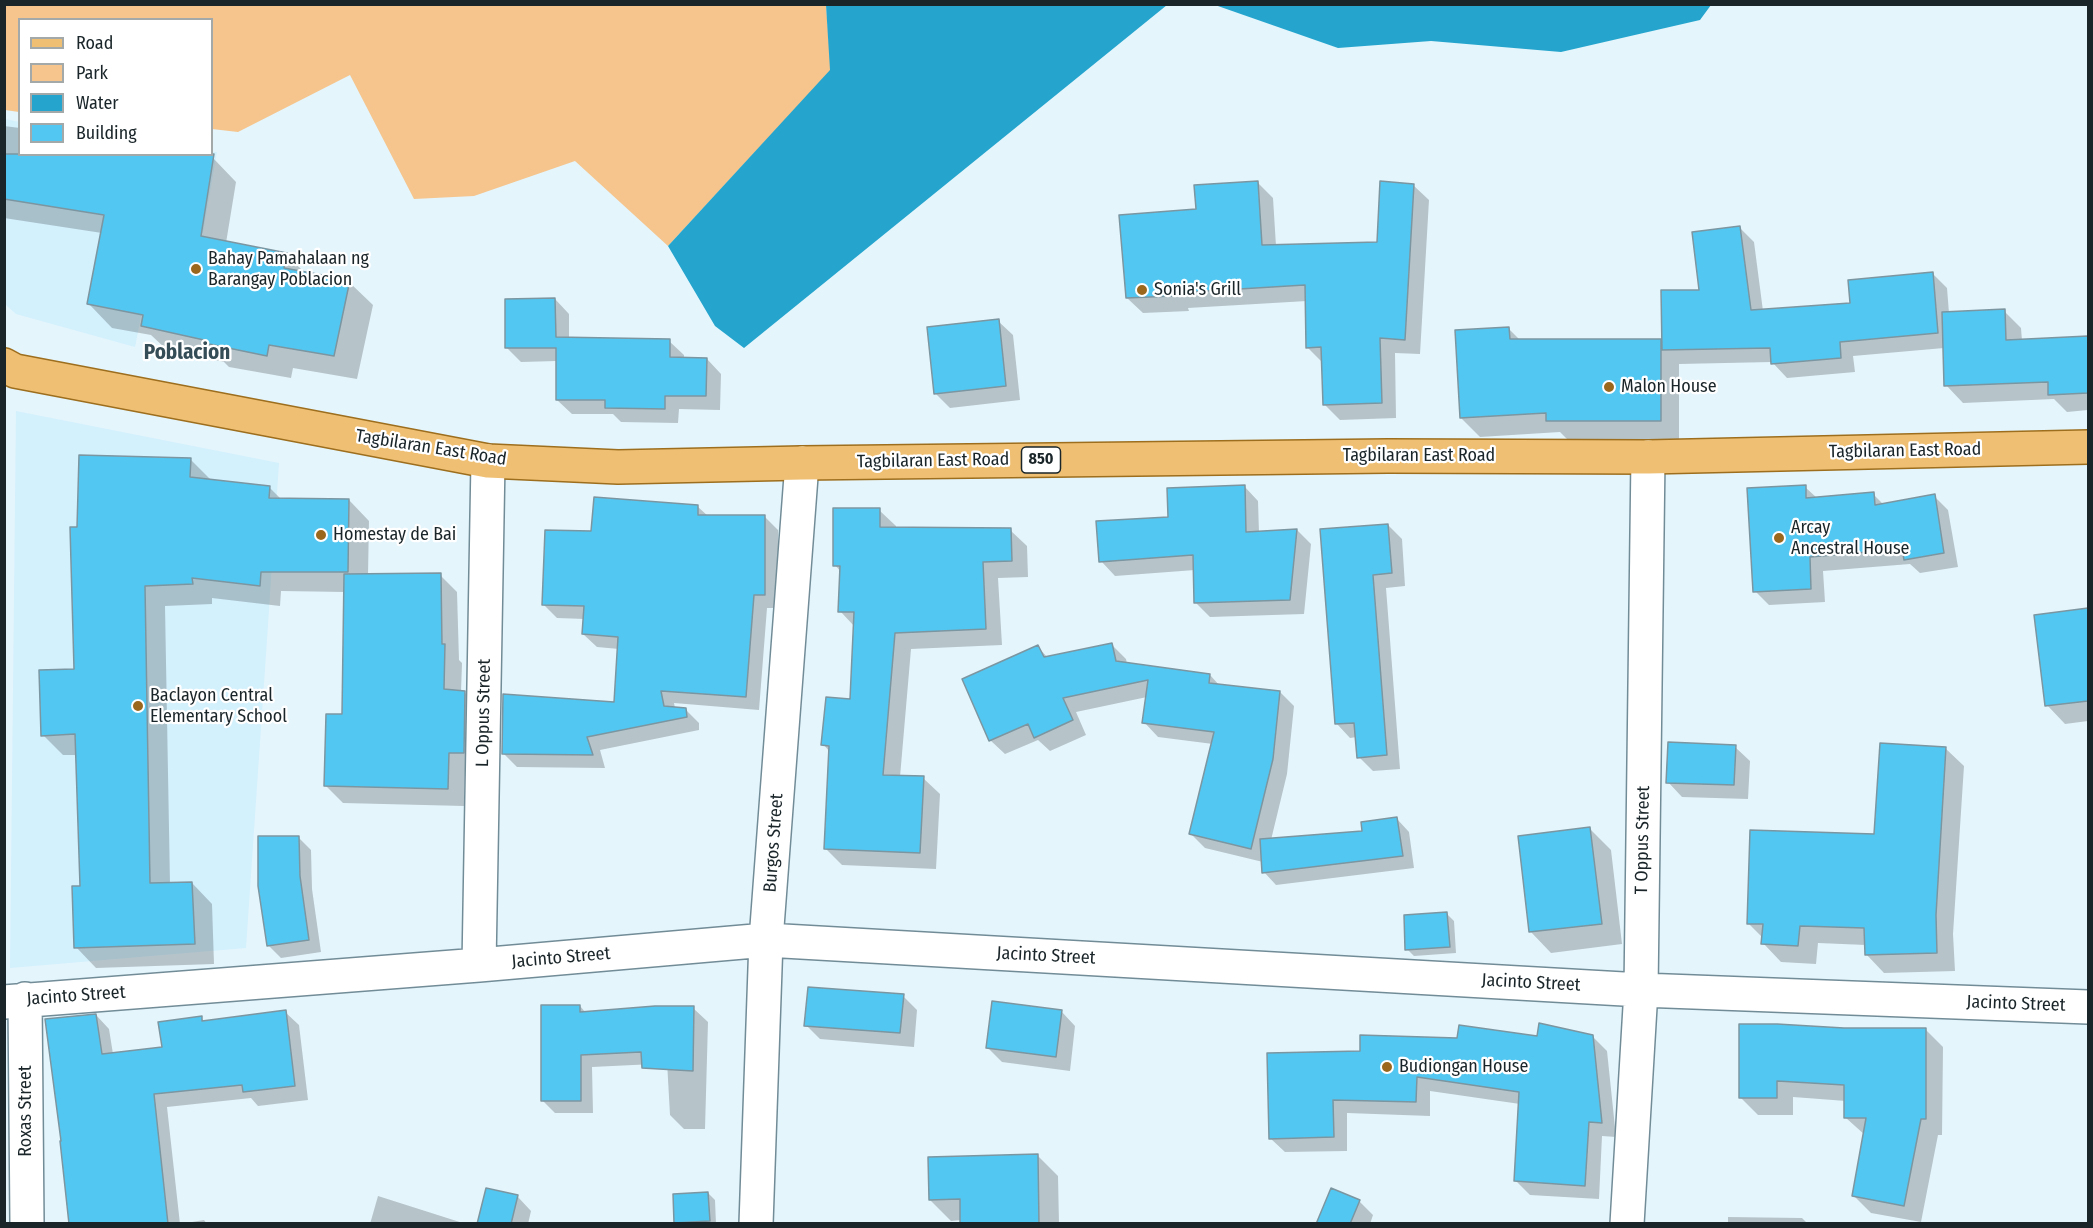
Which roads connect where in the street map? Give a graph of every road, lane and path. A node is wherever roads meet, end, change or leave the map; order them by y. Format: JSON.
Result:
{"nodes":[{"id":1,"x":4,"y":365,"type":"edge"},
{"id":2,"x":2088,"y":447,"type":"edge"},
{"id":3,"x":1648,"y":457,"type":"junction"},
{"id":4,"x":488,"y":461,"type":"junction"},
{"id":5,"x":802,"y":463,"type":"junction"},
{"id":6,"x":766,"y":940,"type":"junction"},
{"id":7,"x":479,"y":965,"type":"junction"},
{"id":8,"x":1641,"y":990,"type":"junction"},
{"id":9,"x":15,"y":1000,"type":"edge"},
{"id":10,"x":2088,"y":1007,"type":"edge"},
{"id":11,"x":27,"y":1224,"type":"edge"},
{"id":12,"x":756,"y":1224,"type":"edge"},
{"id":13,"x":1627,"y":1224,"type":"edge"}],
"edges":[{"from":1,"to":4,"type":"main road","name":"Tagbilaran East Road","number":"850"},
{"from":2,"to":3,"type":"main road","name":"Tagbilaran East Road","number":"850"},
{"from":3,"to":5,"type":"main road","name":"Tagbilaran East Road","number":"850"},
{"from":3,"to":8,"type":"street","name":"T Oppus Street"},
{"from":4,"to":5,"type":"main road","name":"Tagbilaran East Road","number":"850"},
{"from":4,"to":7,"type":"street","name":"L Oppus Street"},
{"from":5,"to":6,"type":"street","name":"Burgos Street"},
{"from":6,"to":7,"type":"street","name":"Jacinto Street"},
{"from":6,"to":8,"type":"street","name":"Jacinto Street"},
{"from":6,"to":12,"type":"street","name":"Burgos Street"},
{"from":7,"to":9,"type":"street","name":"Jacinto Street"},
{"from":8,"to":10,"type":"street","name":"Jacinto Street"},
{"from":8,"to":13,"type":"street","name":"T Oppus Street"},
{"from":9,"to":11,"type":"street","name":"Roxas Street"}]}
